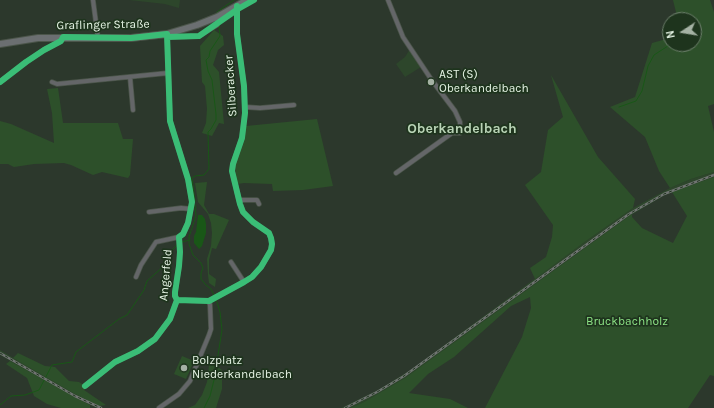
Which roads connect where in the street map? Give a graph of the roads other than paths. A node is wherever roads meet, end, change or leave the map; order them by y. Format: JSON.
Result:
{"nodes":[{"id":1,"x":93,"y":0,"type":"edge"},
{"id":2,"x":247,"y":0,"type":"edge"},
{"id":3,"x":388,"y":0,"type":"edge"},
{"id":4,"x":237,"y":6,"type":"junction"},
{"id":5,"x":217,"y":18,"type":"junction"},
{"id":6,"x":167,"y":36,"type":"junction"},
{"id":7,"x":63,"y":37,"type":"junction"},
{"id":8,"x":98,"y":38,"type":"junction"},
{"id":9,"x":0,"y":44,"type":"edge"},
{"id":10,"x":168,"y":74,"type":"junction"},
{"id":11,"x":130,"y":77,"type":"junction"},
{"id":12,"x":0,"y":82,"type":"edge"},
{"id":13,"x":52,"y":82,"type":"dead end"},
{"id":14,"x":294,"y":105,"type":"dead end"},
{"id":15,"x":245,"y":107,"type":"junction"},
{"id":16,"x":134,"y":110,"type":"dead end"},
{"id":17,"x":396,"y":174,"type":"dead end"},
{"id":18,"x":239,"y":200,"type":"junction"},
{"id":19,"x":259,"y":204,"type":"dead end"},
{"id":20,"x":192,"y":209,"type":"junction"},
{"id":21,"x":149,"y":212,"type":"dead end"},
{"id":22,"x":179,"y":237,"type":"junction"},
{"id":23,"x":231,"y":262,"type":"dead end"},
{"id":24,"x":136,"y":277,"type":"dead end"},
{"id":25,"x":244,"y":282,"type":"junction"},
{"id":26,"x":177,"y":300,"type":"junction"},
{"id":27,"x":209,"y":302,"type":"junction"},
{"id":28,"x":85,"y":386,"type":"dead end"},
{"id":29,"x":159,"y":408,"type":"edge"}],
"edges":[{"from":1,"to":8,"type":"street"},
{"from":2,"to":4,"type":"main road","name":"Graflinger Straße"},
{"from":3,"to":17,"type":"street"},
{"from":4,"to":5,"type":"main road","name":"Graflinger Straße"},
{"from":4,"to":15,"type":"street","name":"Silberacker"},
{"from":5,"to":6,"type":"main road","name":"Graflinger Straße"},
{"from":5,"to":6,"type":"street"},
{"from":6,"to":8,"type":"main road","name":"Graflinger Straße"},
{"from":6,"to":10,"type":"street","name":"Angerfeld"},
{"from":7,"to":8,"type":"main road","name":"Graflinger Straße"},
{"from":7,"to":9,"type":"main road","name":"Graflinger Straße"},
{"from":7,"to":12,"type":"street"},
{"from":10,"to":11,"type":"street"},
{"from":10,"to":20,"type":"street","name":"Angerfeld"},
{"from":11,"to":13,"type":"street"},
{"from":11,"to":16,"type":"street"},
{"from":14,"to":15,"type":"street"},
{"from":15,"to":18,"type":"street","name":"Silberacker"},
{"from":18,"to":19,"type":"street"},
{"from":18,"to":25,"type":"street","name":"Silberacker"},
{"from":20,"to":21,"type":"street"},
{"from":20,"to":22,"type":"street","name":"Angerfeld"},
{"from":22,"to":24,"type":"street","name":"Angerfeld"},
{"from":22,"to":26,"type":"street","name":"Angerfeld"},
{"from":23,"to":25,"type":"street"},
{"from":25,"to":27,"type":"street","name":"Silberacker"},
{"from":26,"to":27,"type":"street"},
{"from":26,"to":28,"type":"street","name":"Angerfeld"},
{"from":27,"to":29,"type":"street"}]}
